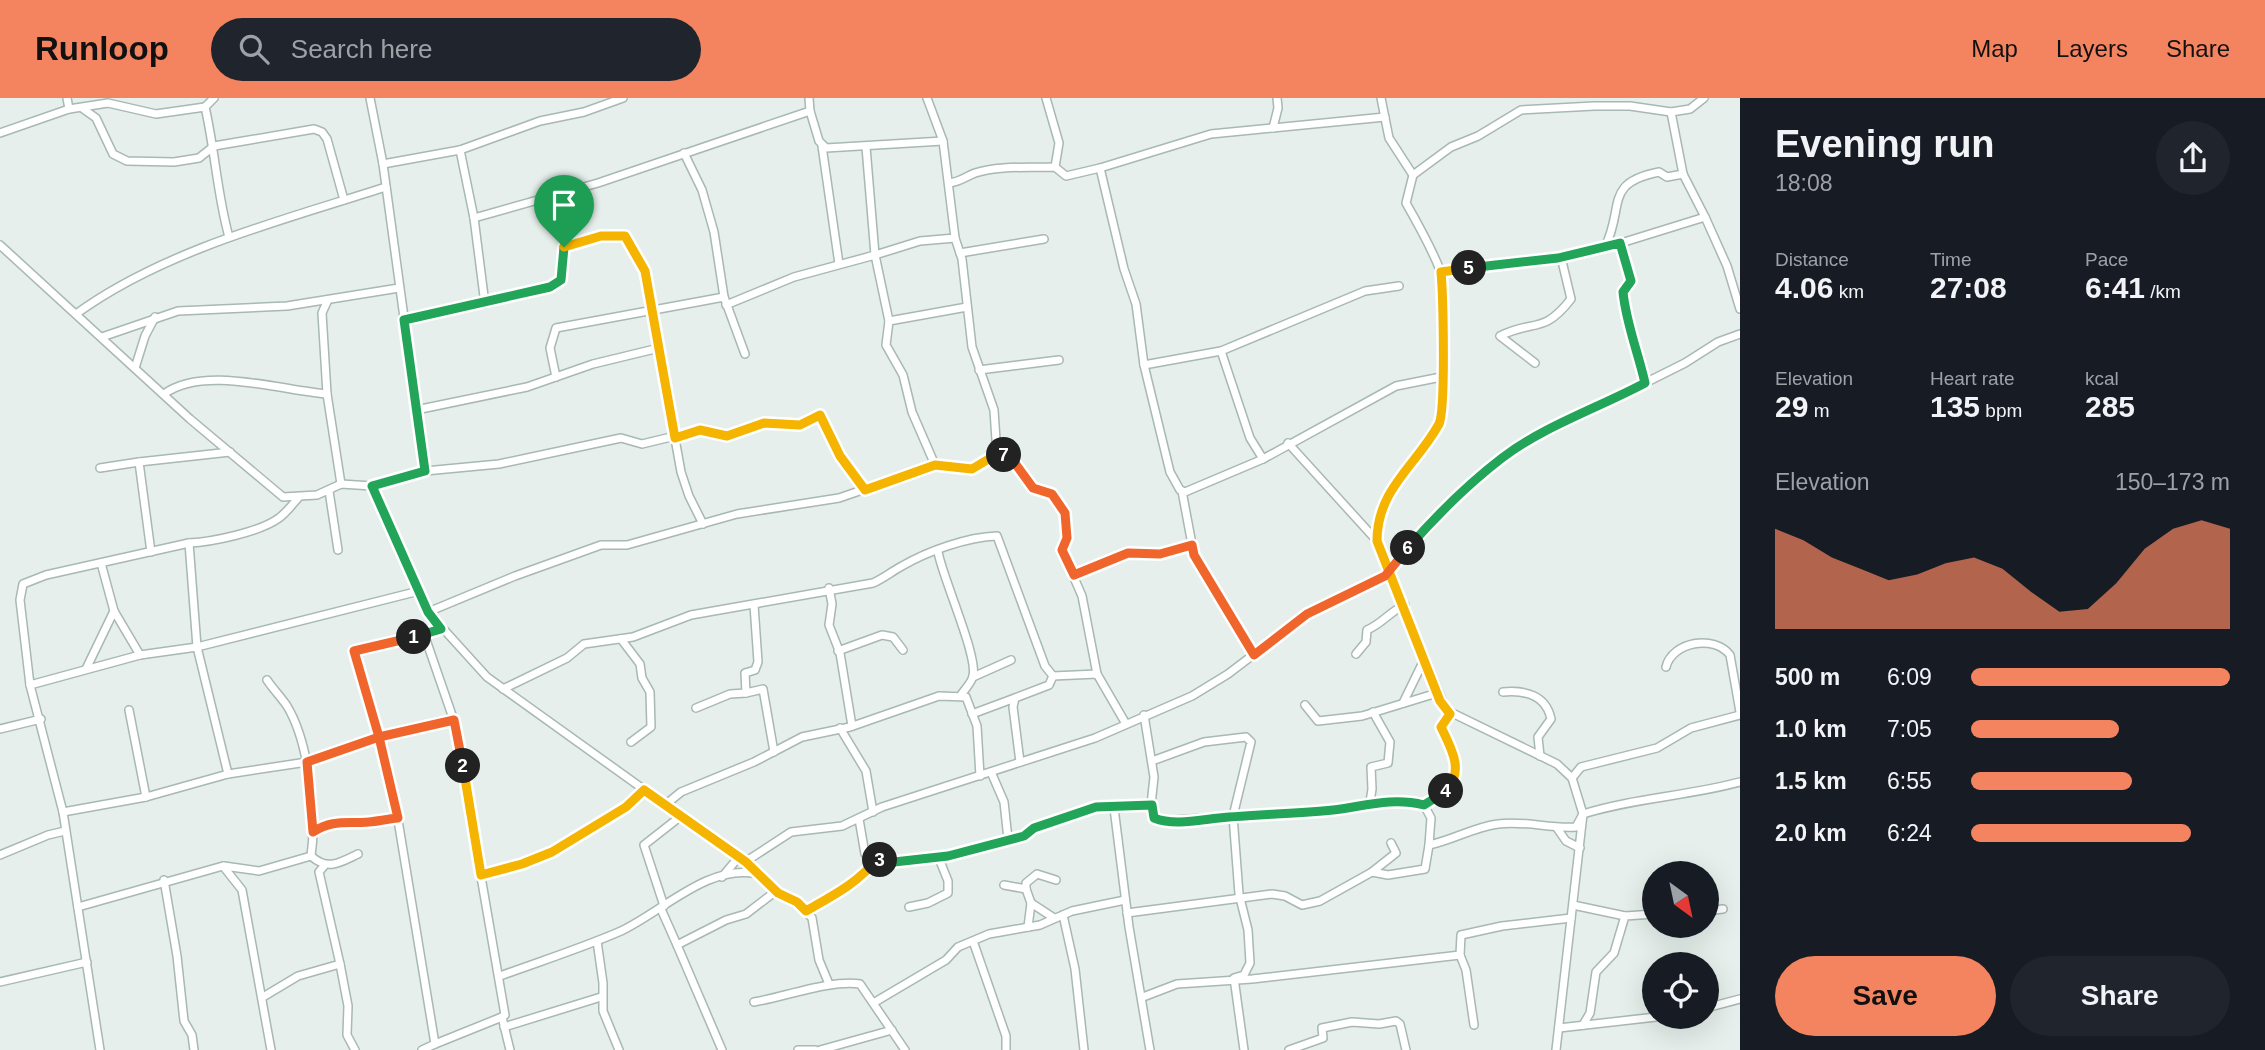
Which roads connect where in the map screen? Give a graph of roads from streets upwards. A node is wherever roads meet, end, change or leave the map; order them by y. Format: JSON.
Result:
{"nodes":[{"id":1,"x":67,"y":98,"type":"edge"},
{"id":2,"x":214,"y":98,"type":"edge"},
{"id":3,"x":370,"y":98,"type":"edge"},
{"id":4,"x":623,"y":98,"type":"edge"},
{"id":5,"x":809,"y":98,"type":"edge"},
{"id":6,"x":928,"y":98,"type":"edge"},
{"id":7,"x":1277,"y":98,"type":"edge"},
{"id":8,"x":1381,"y":98,"type":"edge"},
{"id":9,"x":1704,"y":98,"type":"edge"},
{"id":10,"x":1049,"y":99,"type":"edge"},
{"id":11,"x":1558,"y":102,"type":"edge"},
{"id":12,"x":205,"y":107,"type":"junction"},
{"id":13,"x":82,"y":108,"type":"junction"},
{"id":14,"x":69,"y":109,"type":"junction"},
{"id":15,"x":810,"y":111,"type":"junction"},
{"id":16,"x":1671,"y":112,"type":"junction"},
{"id":17,"x":1385,"y":117,"type":"junction"},
{"id":18,"x":1273,"y":128,"type":"junction"},
{"id":19,"x":0,"y":133,"type":"edge"},
{"id":20,"x":943,"y":141,"type":"junction"},
{"id":21,"x":214,"y":146,"type":"junction"},
{"id":22,"x":822,"y":146,"type":"junction"},
{"id":23,"x":866,"y":147,"type":"junction"},
{"id":24,"x":460,"y":150,"type":"junction"},
{"id":25,"x":684,"y":153,"type":"junction"},
{"id":26,"x":383,"y":164,"type":"junction"},
{"id":27,"x":1055,"y":167,"type":"junction"},
{"id":28,"x":1100,"y":168,"type":"junction"},
{"id":29,"x":1683,"y":174,"type":"junction"},
{"id":30,"x":1413,"y":175,"type":"junction"},
{"id":31,"x":949,"y":183,"type":"junction"},
{"id":32,"x":386,"y":187,"type":"junction"},
{"id":33,"x":344,"y":200,"type":"junction"},
{"id":34,"x":1705,"y":217,"type":"junction"},
{"id":35,"x":474,"y":218,"type":"junction"},
{"id":36,"x":229,"y":237,"type":"junction"},
{"id":37,"x":956,"y":238,"type":"junction"},
{"id":38,"x":1044,"y":239,"type":"dead end"},
{"id":39,"x":1620,"y":243,"type":"junction"},
{"id":40,"x":0,"y":245,"type":"edge"},
{"id":41,"x":1605,"y":247,"type":"junction"},
{"id":42,"x":960,"y":253,"type":"junction"},
{"id":43,"x":875,"y":255,"type":"junction"},
{"id":44,"x":1561,"y":257,"type":"junction"},
{"id":45,"x":839,"y":264,"type":"junction"},
{"id":46,"x":1441,"y":272,"type":"junction"},
{"id":47,"x":1399,"y":286,"type":"dead end"},
{"id":48,"x":399,"y":288,"type":"junction"},
{"id":49,"x":725,"y":301,"type":"junction"},
{"id":50,"x":327,"y":302,"type":"junction"},
{"id":51,"x":485,"y":304,"type":"junction"},
{"id":52,"x":967,"y":307,"type":"junction"},
{"id":53,"x":1740,"y":309,"type":"edge"},
{"id":54,"x":650,"y":311,"type":"junction"},
{"id":55,"x":76,"y":314,"type":"junction"},
{"id":56,"x":155,"y":317,"type":"junction"},
{"id":57,"x":404,"y":320,"type":"junction"},
{"id":58,"x":889,"y":321,"type":"junction"},
{"id":59,"x":1740,"y":334,"type":"edge"},
{"id":60,"x":102,"y":337,"type":"junction"},
{"id":61,"x":659,"y":348,"type":"junction"},
{"id":62,"x":1221,"y":351,"type":"junction"},
{"id":63,"x":745,"y":354,"type":"dead end"},
{"id":64,"x":1059,"y":360,"type":"dead end"},
{"id":65,"x":1535,"y":363,"type":"dead end"},
{"id":66,"x":1144,"y":365,"type":"junction"},
{"id":67,"x":135,"y":368,"type":"junction"},
{"id":68,"x":979,"y":370,"type":"junction"},
{"id":69,"x":556,"y":377,"type":"junction"},
{"id":70,"x":1441,"y":377,"type":"junction"},
{"id":71,"x":1645,"y":383,"type":"junction"},
{"id":72,"x":164,"y":394,"type":"junction"},
{"id":73,"x":327,"y":394,"type":"junction"},
{"id":74,"x":416,"y":410,"type":"junction"},
{"id":75,"x":675,"y":438,"type":"junction"},
{"id":76,"x":1288,"y":443,"type":"junction"},
{"id":77,"x":230,"y":452,"type":"junction"},
{"id":78,"x":997,"y":454,"type":"junction"},
{"id":79,"x":1263,"y":459,"type":"junction"},
{"id":80,"x":139,"y":462,"type":"junction"},
{"id":81,"x":935,"y":465,"type":"junction"},
{"id":82,"x":100,"y":468,"type":"dead end"},
{"id":83,"x":425,"y":471,"type":"junction"},
{"id":84,"x":341,"y":484,"type":"junction"},
{"id":85,"x":372,"y":486,"type":"junction"},
{"id":86,"x":865,"y":490,"type":"junction"},
{"id":87,"x":329,"y":491,"type":"junction"},
{"id":88,"x":1182,"y":491,"type":"junction"},
{"id":89,"x":298,"y":498,"type":"junction"},
{"id":90,"x":703,"y":524,"type":"junction"},
{"id":91,"x":1377,"y":541,"type":"junction"},
{"id":92,"x":189,"y":543,"type":"junction"},
{"id":93,"x":1192,"y":545,"type":"junction"},
{"id":94,"x":338,"y":550,"type":"dead end"},
{"id":95,"x":151,"y":552,"type":"junction"},
{"id":96,"x":938,"y":552,"type":"junction"},
{"id":97,"x":101,"y":563,"type":"junction"},
{"id":98,"x":1390,"y":571,"type":"junction"},
{"id":99,"x":1074,"y":575,"type":"junction"},
{"id":100,"x":829,"y":588,"type":"junction"},
{"id":101,"x":419,"y":592,"type":"junction"},
{"id":102,"x":754,"y":605,"type":"junction"},
{"id":103,"x":1405,"y":606,"type":"junction"},
{"id":104,"x":114,"y":611,"type":"junction"},
{"id":105,"x":428,"y":612,"type":"junction"},
{"id":106,"x":441,"y":629,"type":"junction"},
{"id":107,"x":424,"y":634,"type":"junction"},
{"id":108,"x":621,"y":639,"type":"junction"},
{"id":109,"x":197,"y":647,"type":"junction"},
{"id":110,"x":903,"y":650,"type":"dead end"},
{"id":111,"x":838,"y":651,"type":"junction"},
{"id":112,"x":1740,"y":652,"type":"edge"},
{"id":113,"x":1356,"y":654,"type":"dead end"},
{"id":114,"x":140,"y":655,"type":"junction"},
{"id":115,"x":1254,"y":655,"type":"junction"},
{"id":116,"x":1730,"y":655,"type":"junction"},
{"id":117,"x":1011,"y":660,"type":"dead end"},
{"id":118,"x":1424,"y":660,"type":"junction"},
{"id":119,"x":1666,"y":667,"type":"dead end"},
{"id":120,"x":86,"y":669,"type":"junction"},
{"id":121,"x":1097,"y":674,"type":"junction"},
{"id":122,"x":1053,"y":676,"type":"junction"},
{"id":123,"x":973,"y":677,"type":"junction"},
{"id":124,"x":267,"y":680,"type":"dead end"},
{"id":125,"x":30,"y":685,"type":"junction"},
{"id":126,"x":503,"y":688,"type":"junction"},
{"id":127,"x":1503,"y":692,"type":"dead end"},
{"id":128,"x":746,"y":693,"type":"junction"},
{"id":129,"x":1437,"y":693,"type":"junction"},
{"id":130,"x":961,"y":695,"type":"junction"},
{"id":131,"x":1016,"y":698,"type":"junction"},
{"id":132,"x":1403,"y":703,"type":"junction"},
{"id":133,"x":1305,"y":705,"type":"dead end"},
{"id":134,"x":696,"y":708,"type":"dead end"},
{"id":135,"x":130,"y":710,"type":"dead end"},
{"id":136,"x":1373,"y":712,"type":"junction"},
{"id":137,"x":972,"y":714,"type":"junction"},
{"id":138,"x":1450,"y":714,"type":"junction"},
{"id":139,"x":1740,"y":714,"type":"edge"},
{"id":140,"x":1144,"y":715,"type":"junction"},
{"id":141,"x":41,"y":719,"type":"junction"},
{"id":142,"x":454,"y":720,"type":"junction"},
{"id":143,"x":1126,"y":724,"type":"junction"},
{"id":144,"x":852,"y":726,"type":"junction"},
{"id":145,"x":840,"y":728,"type":"junction"},
{"id":146,"x":0,"y":729,"type":"edge"},
{"id":147,"x":379,"y":737,"type":"junction"},
{"id":148,"x":631,"y":742,"type":"dead end"},
{"id":149,"x":774,"y":752,"type":"junction"},
{"id":150,"x":1540,"y":756,"type":"junction"},
{"id":151,"x":1152,"y":761,"type":"junction"},
{"id":152,"x":307,"y":762,"type":"junction"},
{"id":153,"x":1020,"y":762,"type":"junction"},
{"id":154,"x":991,"y":772,"type":"junction"},
{"id":155,"x":228,"y":774,"type":"junction"},
{"id":156,"x":980,"y":776,"type":"junction"},
{"id":157,"x":1572,"y":778,"type":"junction"},
{"id":158,"x":1736,"y":783,"type":"edge"},
{"id":159,"x":644,"y":790,"type":"junction"},
{"id":160,"x":1740,"y":791,"type":"edge"},
{"id":161,"x":146,"y":797,"type":"junction"},
{"id":162,"x":1370,"y":802,"type":"junction"},
{"id":163,"x":665,"y":804,"type":"junction"},
{"id":164,"x":1152,"y":805,"type":"junction"},
{"id":165,"x":1424,"y":805,"type":"junction"},
{"id":166,"x":1114,"y":808,"type":"junction"},
{"id":167,"x":62,"y":812,"type":"junction"},
{"id":168,"x":873,"y":812,"type":"junction"},
{"id":169,"x":1583,"y":814,"type":"junction"},
{"id":170,"x":681,"y":816,"type":"junction"},
{"id":171,"x":1233,"y":816,"type":"junction"},
{"id":172,"x":398,"y":818,"type":"junction"},
{"id":173,"x":859,"y":819,"type":"junction"},
{"id":174,"x":1557,"y":828,"type":"junction"},
{"id":175,"x":65,"y":831,"type":"junction"},
{"id":176,"x":313,"y":832,"type":"junction"},
{"id":177,"x":1008,"y":839,"type":"junction"},
{"id":178,"x":1391,"y":843,"type":"dead end"},
{"id":179,"x":1429,"y":845,"type":"junction"},
{"id":180,"x":1580,"y":848,"type":"junction"},
{"id":181,"x":358,"y":854,"type":"dead end"},
{"id":182,"x":0,"y":855,"type":"edge"},
{"id":183,"x":311,"y":856,"type":"junction"},
{"id":184,"x":938,"y":856,"type":"junction"},
{"id":185,"x":738,"y":858,"type":"junction"},
{"id":186,"x":746,"y":862,"type":"junction"},
{"id":187,"x":873,"y":864,"type":"junction"},
{"id":188,"x":223,"y":866,"type":"junction"},
{"id":189,"x":324,"y":866,"type":"junction"},
{"id":190,"x":1372,"y":872,"type":"junction"},
{"id":191,"x":758,"y":874,"type":"junction"},
{"id":192,"x":481,"y":875,"type":"junction"},
{"id":193,"x":721,"y":877,"type":"junction"},
{"id":194,"x":164,"y":880,"type":"junction"},
{"id":195,"x":1056,"y":880,"type":"dead end"},
{"id":196,"x":1004,"y":885,"type":"dead end"},
{"id":197,"x":1026,"y":889,"type":"junction"},
{"id":198,"x":776,"y":891,"type":"junction"},
{"id":199,"x":1240,"y":899,"type":"junction"},
{"id":200,"x":1125,"y":900,"type":"junction"},
{"id":201,"x":1031,"y":903,"type":"junction"},
{"id":202,"x":1573,"y":905,"type":"junction"},
{"id":203,"x":78,"y":907,"type":"junction"},
{"id":204,"x":662,"y":907,"type":"junction"},
{"id":205,"x":909,"y":907,"type":"dead end"},
{"id":206,"x":1719,"y":909,"type":"edge"},
{"id":207,"x":1723,"y":909,"type":"dead end"},
{"id":208,"x":806,"y":911,"type":"junction"},
{"id":209,"x":1127,"y":913,"type":"junction"},
{"id":210,"x":1063,"y":915,"type":"junction"},
{"id":211,"x":1642,"y":915,"type":"edge"},
{"id":212,"x":1625,"y":916,"type":"junction"},
{"id":213,"x":1054,"y":918,"type":"junction"},
{"id":214,"x":1571,"y":918,"type":"junction"},
{"id":215,"x":1028,"y":927,"type":"junction"},
{"id":216,"x":597,"y":941,"type":"junction"},
{"id":217,"x":973,"y":941,"type":"junction"},
{"id":218,"x":677,"y":945,"type":"junction"},
{"id":219,"x":1460,"y":956,"type":"junction"},
{"id":220,"x":87,"y":962,"type":"junction"},
{"id":221,"x":340,"y":964,"type":"junction"},
{"id":222,"x":500,"y":975,"type":"junction"},
{"id":223,"x":1234,"y":978,"type":"junction"},
{"id":224,"x":0,"y":982,"type":"edge"},
{"id":225,"x":829,"y":984,"type":"junction"},
{"id":226,"x":263,"y":997,"type":"junction"},
{"id":227,"x":601,"y":997,"type":"junction"},
{"id":228,"x":1143,"y":997,"type":"junction"},
{"id":229,"x":1740,"y":999,"type":"edge"},
{"id":230,"x":754,"y":1002,"type":"dead end"},
{"id":231,"x":875,"y":1002,"type":"junction"},
{"id":232,"x":1719,"y":1005,"type":"edge"},
{"id":233,"x":502,"y":1017,"type":"junction"},
{"id":234,"x":1642,"y":1019,"type":"edge"},
{"id":235,"x":1474,"y":1025,"type":"dead end"},
{"id":236,"x":1583,"y":1025,"type":"junction"},
{"id":237,"x":504,"y":1027,"type":"junction"},
{"id":238,"x":1559,"y":1028,"type":"junction"},
{"id":239,"x":892,"y":1030,"type":"junction"},
{"id":240,"x":432,"y":1047,"type":"edge"},
{"id":241,"x":100,"y":1050,"type":"edge"},
{"id":242,"x":194,"y":1050,"type":"edge"},
{"id":243,"x":271,"y":1050,"type":"edge"},
{"id":244,"x":355,"y":1050,"type":"edge"},
{"id":245,"x":422,"y":1050,"type":"edge"},
{"id":246,"x":510,"y":1050,"type":"edge"},
{"id":247,"x":619,"y":1050,"type":"edge"},
{"id":248,"x":722,"y":1050,"type":"edge"},
{"id":249,"x":797,"y":1050,"type":"edge"},
{"id":250,"x":817,"y":1050,"type":"edge"},
{"id":251,"x":905,"y":1050,"type":"edge"},
{"id":252,"x":1006,"y":1050,"type":"edge"},
{"id":253,"x":1084,"y":1050,"type":"edge"},
{"id":254,"x":1150,"y":1050,"type":"edge"},
{"id":255,"x":1244,"y":1050,"type":"edge"},
{"id":256,"x":1289,"y":1050,"type":"edge"},
{"id":257,"x":1406,"y":1050,"type":"edge"},
{"id":258,"x":1556,"y":1050,"type":"edge"}],
"edges":[{"from":1,"to":14,"type":"street"},
{"from":2,"to":12,"type":"street"},
{"from":3,"to":26,"type":"street"},
{"from":4,"to":24,"type":"street"},
{"from":5,"to":15,"type":"street"},
{"from":6,"to":20,"type":"street"},
{"from":7,"to":18,"type":"street"},
{"from":8,"to":17,"type":"street"},
{"from":9,"to":16,"type":"street"},
{"from":10,"to":27,"type":"street"},
{"from":11,"to":16,"type":"street"},
{"from":11,"to":30,"type":"street"},
{"from":12,"to":13,"type":"street"},
{"from":12,"to":21,"type":"street"},
{"from":13,"to":14,"type":"street"},
{"from":13,"to":21,"type":"street"},
{"from":14,"to":19,"type":"street"},
{"from":15,"to":22,"type":"street"},
{"from":15,"to":25,"type":"street"},
{"from":16,"to":29,"type":"street"},
{"from":17,"to":18,"type":"street"},
{"from":17,"to":30,"type":"street"},
{"from":18,"to":28,"type":"street"},
{"from":20,"to":23,"type":"street"},
{"from":20,"to":31,"type":"street"},
{"from":21,"to":33,"type":"street"},
{"from":21,"to":36,"type":"street"},
{"from":22,"to":23,"type":"street"},
{"from":22,"to":45,"type":"street"},
{"from":23,"to":43,"type":"street"},
{"from":24,"to":26,"type":"street"},
{"from":24,"to":35,"type":"street"},
{"from":25,"to":35,"type":"street"},
{"from":25,"to":49,"type":"street"},
{"from":26,"to":32,"type":"street"},
{"from":27,"to":28,"type":"street"},
{"from":27,"to":31,"type":"street"},
{"from":28,"to":66,"type":"street"},
{"from":29,"to":34,"type":"street"},
{"from":29,"to":41,"type":"street"},
{"from":30,"to":46,"type":"street"},
{"from":31,"to":37,"type":"street"},
{"from":32,"to":33,"type":"street"},
{"from":32,"to":48,"type":"street"},
{"from":33,"to":36,"type":"street"},
{"from":34,"to":39,"type":"street"},
{"from":34,"to":53,"type":"street"},
{"from":35,"to":51,"type":"street"},
{"from":36,"to":55,"type":"street"},
{"from":37,"to":42,"type":"street"},
{"from":37,"to":43,"type":"street"},
{"from":38,"to":42,"type":"street"},
{"from":39,"to":41,"type":"street"},
{"from":39,"to":71,"type":"street"},
{"from":40,"to":55,"type":"street"},
{"from":41,"to":44,"type":"street"},
{"from":42,"to":52,"type":"street"},
{"from":43,"to":45,"type":"street"},
{"from":43,"to":58,"type":"street"},
{"from":44,"to":46,"type":"street"},
{"from":44,"to":65,"type":"street"},
{"from":45,"to":49,"type":"street"},
{"from":46,"to":70,"type":"street"},
{"from":47,"to":62,"type":"street"},
{"from":48,"to":50,"type":"street"},
{"from":48,"to":57,"type":"street"},
{"from":49,"to":54,"type":"street"},
{"from":49,"to":63,"type":"street"},
{"from":50,"to":56,"type":"street"},
{"from":50,"to":73,"type":"street"},
{"from":51,"to":54,"type":"street"},
{"from":51,"to":57,"type":"street"},
{"from":52,"to":58,"type":"street"},
{"from":52,"to":68,"type":"street"},
{"from":54,"to":61,"type":"street"},
{"from":54,"to":69,"type":"street"},
{"from":55,"to":60,"type":"street"},
{"from":56,"to":60,"type":"street"},
{"from":56,"to":67,"type":"street"},
{"from":57,"to":74,"type":"street"},
{"from":58,"to":81,"type":"street"},
{"from":59,"to":71,"type":"street"},
{"from":60,"to":67,"type":"street"},
{"from":61,"to":69,"type":"street"},
{"from":61,"to":75,"type":"street"},
{"from":62,"to":66,"type":"street"},
{"from":62,"to":79,"type":"street"},
{"from":64,"to":68,"type":"street"},
{"from":66,"to":88,"type":"street"},
{"from":67,"to":72,"type":"street"},
{"from":68,"to":78,"type":"street"},
{"from":69,"to":74,"type":"street"},
{"from":70,"to":76,"type":"street"},
{"from":70,"to":91,"type":"street"},
{"from":71,"to":98,"type":"street"},
{"from":72,"to":73,"type":"street"},
{"from":72,"to":77,"type":"street"},
{"from":73,"to":84,"type":"street"},
{"from":74,"to":83,"type":"street"},
{"from":75,"to":83,"type":"street"},
{"from":75,"to":86,"type":"street"},
{"from":75,"to":90,"type":"street"},
{"from":76,"to":79,"type":"street"},
{"from":76,"to":91,"type":"street"},
{"from":77,"to":80,"type":"street"},
{"from":77,"to":89,"type":"street"},
{"from":78,"to":81,"type":"street"},
{"from":78,"to":99,"type":"street"},
{"from":79,"to":88,"type":"street"},
{"from":80,"to":82,"type":"street"},
{"from":80,"to":95,"type":"street"},
{"from":81,"to":86,"type":"street"},
{"from":83,"to":85,"type":"street"},
{"from":84,"to":85,"type":"street"},
{"from":84,"to":87,"type":"street"},
{"from":85,"to":101,"type":"street"},
{"from":86,"to":90,"type":"street"},
{"from":87,"to":89,"type":"street"},
{"from":87,"to":94,"type":"street"},
{"from":88,"to":93,"type":"street"},
{"from":89,"to":92,"type":"street"},
{"from":90,"to":105,"type":"street"},
{"from":91,"to":98,"type":"street"},
{"from":92,"to":95,"type":"street"},
{"from":92,"to":109,"type":"street"},
{"from":93,"to":99,"type":"street"},
{"from":93,"to":115,"type":"street"},
{"from":95,"to":97,"type":"street"},
{"from":96,"to":100,"type":"street"},
{"from":96,"to":122,"type":"street"},
{"from":96,"to":123,"type":"street"},
{"from":97,"to":104,"type":"street"},
{"from":97,"to":125,"type":"street"},
{"from":98,"to":103,"type":"street"},
{"from":98,"to":115,"type":"street"},
{"from":99,"to":121,"type":"street"},
{"from":100,"to":102,"type":"street"},
{"from":100,"to":111,"type":"street"},
{"from":101,"to":105,"type":"street"},
{"from":101,"to":109,"type":"street"},
{"from":102,"to":108,"type":"street"},
{"from":102,"to":128,"type":"street"},
{"from":103,"to":113,"type":"street"},
{"from":103,"to":118,"type":"street"},
{"from":104,"to":114,"type":"street"},
{"from":104,"to":120,"type":"street"},
{"from":105,"to":106,"type":"street"},
{"from":106,"to":107,"type":"street"},
{"from":106,"to":126,"type":"street"},
{"from":107,"to":142,"type":"street"},
{"from":107,"to":147,"type":"street"},
{"from":108,"to":126,"type":"street"},
{"from":108,"to":148,"type":"street"},
{"from":109,"to":114,"type":"street"},
{"from":109,"to":155,"type":"street"},
{"from":110,"to":111,"type":"street"},
{"from":111,"to":144,"type":"street"},
{"from":112,"to":116,"type":"street"},
{"from":114,"to":120,"type":"street"},
{"from":115,"to":140,"type":"street"},
{"from":116,"to":119,"type":"street"},
{"from":116,"to":139,"type":"street"},
{"from":117,"to":123,"type":"street"},
{"from":118,"to":129,"type":"street"},
{"from":118,"to":132,"type":"street"},
{"from":120,"to":125,"type":"street"},
{"from":121,"to":122,"type":"street"},
{"from":121,"to":143,"type":"street"},
{"from":122,"to":131,"type":"street"},
{"from":123,"to":130,"type":"street"},
{"from":124,"to":152,"type":"street"},
{"from":125,"to":141,"type":"street"},
{"from":126,"to":159,"type":"street"},
{"from":127,"to":150,"type":"street"},
{"from":128,"to":134,"type":"street"},
{"from":128,"to":149,"type":"street"},
{"from":129,"to":132,"type":"street"},
{"from":129,"to":138,"type":"street"},
{"from":130,"to":137,"type":"street"},
{"from":130,"to":144,"type":"street"},
{"from":131,"to":137,"type":"street"},
{"from":131,"to":153,"type":"street"},
{"from":132,"to":136,"type":"street"},
{"from":133,"to":136,"type":"street"},
{"from":135,"to":161,"type":"street"},
{"from":136,"to":162,"type":"street"},
{"from":137,"to":156,"type":"street"},
{"from":138,"to":150,"type":"street"},
{"from":138,"to":165,"type":"street"},
{"from":139,"to":157,"type":"street"},
{"from":140,"to":143,"type":"street"},
{"from":140,"to":151,"type":"street"},
{"from":141,"to":146,"type":"street"},
{"from":141,"to":167,"type":"street"},
{"from":142,"to":147,"type":"street"},
{"from":142,"to":192,"type":"street"},
{"from":143,"to":153,"type":"street"},
{"from":144,"to":145,"type":"street"},
{"from":145,"to":149,"type":"street"},
{"from":145,"to":168,"type":"street"},
{"from":147,"to":152,"type":"street"},
{"from":147,"to":172,"type":"street"},
{"from":149,"to":163,"type":"street"},
{"from":150,"to":157,"type":"street"},
{"from":151,"to":164,"type":"street"},
{"from":151,"to":171,"type":"street"},
{"from":152,"to":155,"type":"street"},
{"from":152,"to":176,"type":"street"},
{"from":153,"to":154,"type":"street"},
{"from":154,"to":156,"type":"street"},
{"from":154,"to":177,"type":"street"},
{"from":155,"to":161,"type":"street"},
{"from":156,"to":168,"type":"street"},
{"from":157,"to":169,"type":"street"},
{"from":158,"to":160,"type":"street"},
{"from":158,"to":169,"type":"street"},
{"from":159,"to":163,"type":"street"},
{"from":159,"to":192,"type":"street"},
{"from":161,"to":167,"type":"street"},
{"from":162,"to":165,"type":"street"},
{"from":162,"to":171,"type":"street"},
{"from":163,"to":170,"type":"street"},
{"from":164,"to":166,"type":"street"},
{"from":164,"to":171,"type":"street"},
{"from":165,"to":179,"type":"street"},
{"from":166,"to":177,"type":"street"},
{"from":166,"to":200,"type":"street"},
{"from":167,"to":175,"type":"street"},
{"from":168,"to":173,"type":"street"},
{"from":169,"to":174,"type":"street"},
{"from":169,"to":180,"type":"street"},
{"from":170,"to":185,"type":"street"},
{"from":170,"to":204,"type":"street"},
{"from":171,"to":199,"type":"street"},
{"from":172,"to":176,"type":"street"},
{"from":172,"to":240,"type":"street"},
{"from":173,"to":186,"type":"street"},
{"from":173,"to":187,"type":"street"},
{"from":174,"to":179,"type":"street"},
{"from":174,"to":180,"type":"street"},
{"from":175,"to":182,"type":"street"},
{"from":175,"to":203,"type":"street"},
{"from":176,"to":183,"type":"street"},
{"from":177,"to":184,"type":"street"},
{"from":178,"to":190,"type":"street"},
{"from":179,"to":190,"type":"street"},
{"from":180,"to":202,"type":"street"},
{"from":181,"to":189,"type":"street"},
{"from":183,"to":188,"type":"street"},
{"from":183,"to":189,"type":"street"},
{"from":184,"to":187,"type":"street"},
{"from":184,"to":205,"type":"street"},
{"from":185,"to":186,"type":"street"},
{"from":185,"to":193,"type":"street"},
{"from":186,"to":191,"type":"street"},
{"from":187,"to":208,"type":"street"},
{"from":188,"to":194,"type":"street"},
{"from":188,"to":226,"type":"street"},
{"from":189,"to":221,"type":"street"},
{"from":190,"to":199,"type":"street"},
{"from":191,"to":193,"type":"street"},
{"from":191,"to":198,"type":"street"},
{"from":192,"to":222,"type":"street"},
{"from":193,"to":204,"type":"street"},
{"from":194,"to":203,"type":"street"},
{"from":194,"to":242,"type":"street"},
{"from":195,"to":197,"type":"street"},
{"from":196,"to":197,"type":"street"},
{"from":197,"to":201,"type":"street"},
{"from":198,"to":208,"type":"street"},
{"from":198,"to":218,"type":"street"},
{"from":199,"to":209,"type":"street"},
{"from":199,"to":223,"type":"street"},
{"from":200,"to":209,"type":"street"},
{"from":200,"to":210,"type":"street"},
{"from":201,"to":213,"type":"street"},
{"from":201,"to":215,"type":"street"},
{"from":202,"to":212,"type":"street"},
{"from":202,"to":214,"type":"street"},
{"from":203,"to":220,"type":"street"},
{"from":204,"to":216,"type":"street"},
{"from":204,"to":218,"type":"street"},
{"from":206,"to":207,"type":"street"},
{"from":208,"to":225,"type":"street"},
{"from":209,"to":228,"type":"street"},
{"from":210,"to":213,"type":"street"},
{"from":210,"to":253,"type":"street"},
{"from":211,"to":212,"type":"street"},
{"from":212,"to":236,"type":"street"},
{"from":213,"to":215,"type":"street"},
{"from":214,"to":219,"type":"street"},
{"from":214,"to":238,"type":"street"},
{"from":215,"to":217,"type":"street"},
{"from":216,"to":222,"type":"street"},
{"from":216,"to":227,"type":"street"},
{"from":217,"to":231,"type":"street"},
{"from":217,"to":252,"type":"street"},
{"from":218,"to":248,"type":"street"},
{"from":219,"to":223,"type":"street"},
{"from":219,"to":235,"type":"street"},
{"from":220,"to":224,"type":"street"},
{"from":220,"to":241,"type":"street"},
{"from":221,"to":226,"type":"street"},
{"from":221,"to":244,"type":"street"},
{"from":222,"to":233,"type":"street"},
{"from":223,"to":228,"type":"street"},
{"from":223,"to":255,"type":"street"},
{"from":225,"to":230,"type":"street"},
{"from":225,"to":231,"type":"street"},
{"from":226,"to":243,"type":"street"},
{"from":227,"to":237,"type":"street"},
{"from":227,"to":247,"type":"street"},
{"from":228,"to":254,"type":"street"},
{"from":229,"to":232,"type":"street"},
{"from":231,"to":239,"type":"street"},
{"from":233,"to":237,"type":"street"},
{"from":233,"to":240,"type":"street"},
{"from":234,"to":236,"type":"street"},
{"from":236,"to":238,"type":"street"},
{"from":237,"to":246,"type":"street"},
{"from":238,"to":258,"type":"street"},
{"from":239,"to":250,"type":"street"},
{"from":239,"to":251,"type":"street"},
{"from":240,"to":245,"type":"street"},
{"from":249,"to":250,"type":"street"},
{"from":256,"to":257,"type":"street"}]}
